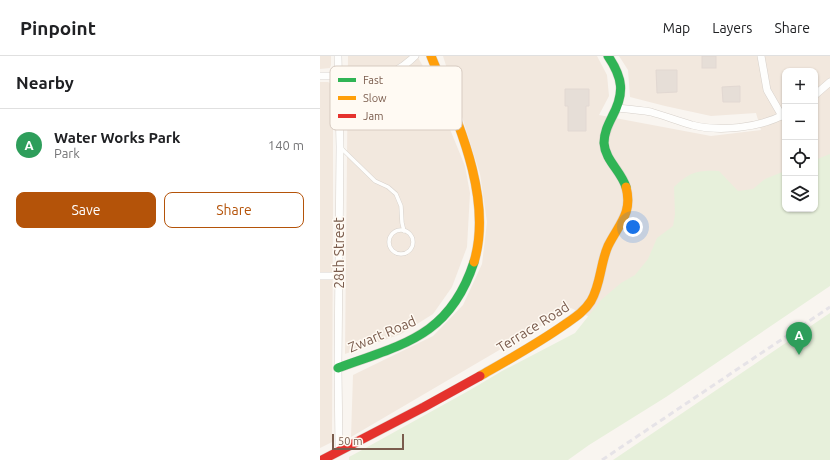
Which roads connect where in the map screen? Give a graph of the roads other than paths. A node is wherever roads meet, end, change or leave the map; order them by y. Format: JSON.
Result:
{"nodes":[{"id":1,"x":415,"y":56,"type":"edge"},
{"id":2,"x":431,"y":56,"type":"edge"},
{"id":3,"x":608,"y":56,"type":"edge"},
{"id":4,"x":761,"y":56,"type":"edge"},
{"id":5,"x":403,"y":66,"type":"edge"},
{"id":6,"x":435,"y":66,"type":"edge"},
{"id":7,"x":320,"y":76,"type":"edge"},
{"id":8,"x":330,"y":77,"type":"edge"},
{"id":9,"x":830,"y":82,"type":"edge"},
{"id":10,"x":818,"y":92,"type":"edge"},
{"id":11,"x":617,"y":108,"type":"junction"},
{"id":12,"x":782,"y":112,"type":"edge"},
{"id":13,"x":782,"y":116,"type":"edge"},
{"id":14,"x":340,"y":130,"type":"edge"},
{"id":15,"x":460,"y":130,"type":"edge"},
{"id":16,"x":340,"y":147,"type":"junction"},
{"id":17,"x":404,"y":231,"type":"junction"},
{"id":18,"x":320,"y":276,"type":"edge"},
{"id":19,"x":339,"y":276,"type":"junction"},
{"id":20,"x":338,"y":368,"type":"junction"},
{"id":21,"x":339,"y":450,"type":"junction"},
{"id":22,"x":322,"y":460,"type":"edge"}],
"edges":[{"from":1,"to":5,"type":"street"},
{"from":2,"to":6,"type":"street","name":"Zwart Road"},
{"from":3,"to":11,"type":"street","name":"Terrace Road"},
{"from":4,"to":12,"type":"street"},
{"from":7,"to":8,"type":"street"},
{"from":9,"to":10,"type":"street"},
{"from":11,"to":13,"type":"street"},
{"from":11,"to":21,"type":"street","name":"Terrace Road"},
{"from":14,"to":16,"type":"street","name":"28th Street"},
{"from":15,"to":20,"type":"street","name":"Zwart Road"},
{"from":16,"to":17,"type":"lane"},
{"from":16,"to":19,"type":"street","name":"28th Street"},
{"from":17,"to":17,"type":"lane"},
{"from":18,"to":19,"type":"street"},
{"from":19,"to":20,"type":"street","name":"28th Street"},
{"from":20,"to":21,"type":"street","name":"28th Street"},
{"from":21,"to":22,"type":"street","name":"Terrace Road"}]}
